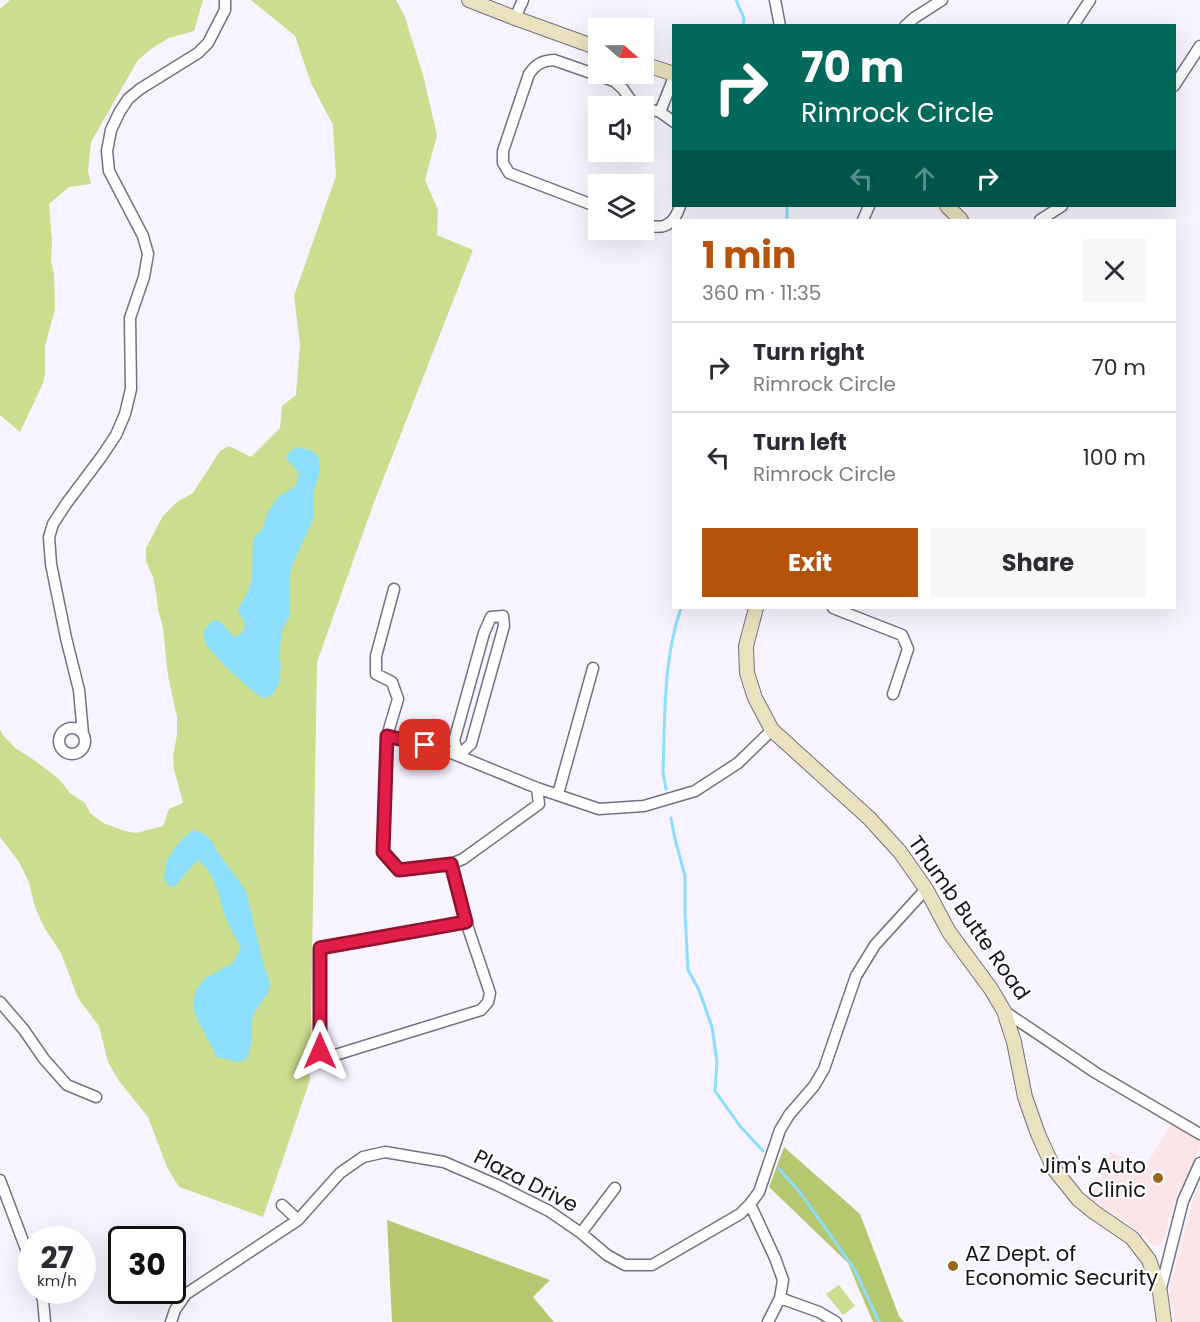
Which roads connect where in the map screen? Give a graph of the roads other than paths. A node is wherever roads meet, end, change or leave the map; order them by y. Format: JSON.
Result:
{"nodes":[{"id":1,"x":225,"y":0,"type":"edge"},
{"id":2,"x":470,"y":0,"type":"edge"},
{"id":3,"x":523,"y":0,"type":"edge"},
{"id":4,"x":775,"y":0,"type":"edge"},
{"id":5,"x":942,"y":0,"type":"edge"},
{"id":6,"x":1090,"y":0,"type":"edge"},
{"id":7,"x":515,"y":18,"type":"junction"},
{"id":8,"x":780,"y":24,"type":"edge"},
{"id":9,"x":907,"y":24,"type":"edge"},
{"id":10,"x":1073,"y":24,"type":"edge"},
{"id":11,"x":588,"y":44,"type":"edge"},
{"id":12,"x":1199,"y":51,"type":"edge"},
{"id":13,"x":654,"y":68,"type":"edge"},
{"id":14,"x":672,"y":75,"type":"edge"},
{"id":15,"x":672,"y":81,"type":"edge"},
{"id":16,"x":1176,"y":83,"type":"edge"},
{"id":17,"x":628,"y":96,"type":"edge"},
{"id":18,"x":654,"y":110,"type":"edge"},
{"id":19,"x":660,"y":112,"type":"junction"},
{"id":20,"x":672,"y":121,"type":"edge"},
{"id":21,"x":588,"y":203,"type":"edge"},
{"id":22,"x":948,"y":207,"type":"edge"},
{"id":23,"x":1060,"y":207,"type":"edge"},
{"id":24,"x":960,"y":219,"type":"edge"},
{"id":25,"x":1042,"y":219,"type":"edge"},
{"id":26,"x":672,"y":221,"type":"edge"},
{"id":27,"x":654,"y":228,"type":"edge"},
{"id":28,"x":394,"y":589,"type":"dead end"},
{"id":29,"x":756,"y":609,"type":"edge"},
{"id":30,"x":836,"y":609,"type":"edge"},
{"id":31,"x":593,"y":668,"type":"dead end"},
{"id":32,"x":893,"y":694,"type":"dead end"},
{"id":33,"x":772,"y":729,"type":"junction"},
{"id":34,"x":83,"y":734,"type":"dead end"},
{"id":35,"x":387,"y":736,"type":"junction"},
{"id":36,"x":459,"y":755,"type":"junction"},
{"id":37,"x":537,"y":788,"type":"junction"},
{"id":38,"x":558,"y":794,"type":"junction"},
{"id":39,"x":451,"y":864,"type":"junction"},
{"id":40,"x":926,"y":889,"type":"junction"},
{"id":41,"x":466,"y":922,"type":"junction"},
{"id":42,"x":0,"y":1002,"type":"edge"},
{"id":43,"x":1004,"y":1011,"type":"junction"},
{"id":44,"x":96,"y":1097,"type":"dead end"},
{"id":45,"x":1200,"y":1134,"type":"edge"},
{"id":46,"x":1200,"y":1163,"type":"edge"},
{"id":47,"x":0,"y":1180,"type":"edge"},
{"id":48,"x":615,"y":1188,"type":"dead end"},
{"id":49,"x":750,"y":1204,"type":"junction"},
{"id":50,"x":282,"y":1205,"type":"dead end"},
{"id":51,"x":298,"y":1220,"type":"junction"},
{"id":52,"x":18,"y":1228,"type":"edge"},
{"id":53,"x":581,"y":1233,"type":"junction"},
{"id":54,"x":1160,"y":1292,"type":"junction"},
{"id":55,"x":780,"y":1298,"type":"junction"},
{"id":56,"x":43,"y":1304,"type":"edge"},
{"id":57,"x":45,"y":1322,"type":"edge"},
{"id":58,"x":171,"y":1322,"type":"edge"},
{"id":59,"x":768,"y":1322,"type":"edge"},
{"id":60,"x":836,"y":1322,"type":"edge"},
{"id":61,"x":1164,"y":1322,"type":"edge"}],
"edges":[{"from":1,"to":34,"type":"street"},
{"from":2,"to":7,"type":"street"},
{"from":3,"to":7,"type":"street"},
{"from":4,"to":8,"type":"street"},
{"from":5,"to":9,"type":"street"},
{"from":6,"to":10,"type":"street"},
{"from":7,"to":11,"type":"street"},
{"from":12,"to":16,"type":"street"},
{"from":13,"to":14,"type":"street"},
{"from":15,"to":19,"type":"street"},
{"from":17,"to":21,"type":"street"},
{"from":18,"to":19,"type":"street"},
{"from":19,"to":20,"type":"street"},
{"from":22,"to":24,"type":"street"},
{"from":23,"to":25,"type":"street"},
{"from":26,"to":27,"type":"street"},
{"from":28,"to":35,"type":"street"},
{"from":29,"to":33,"type":"street","name":"Thumb Butte Road"},
{"from":30,"to":32,"type":"street"},
{"from":31,"to":38,"type":"street"},
{"from":33,"to":38,"type":"street"},
{"from":33,"to":40,"type":"street","name":"Thumb Butte Road"},
{"from":35,"to":36,"type":"street"},
{"from":35,"to":39,"type":"street"},
{"from":36,"to":36,"type":"street"},
{"from":36,"to":37,"type":"street"},
{"from":37,"to":38,"type":"street"},
{"from":37,"to":39,"type":"street"},
{"from":39,"to":41,"type":"street"},
{"from":40,"to":43,"type":"street","name":"Thumb Butte Road"},
{"from":40,"to":49,"type":"street","name":"Plaza Drive"},
{"from":41,"to":41,"type":"street"},
{"from":42,"to":44,"type":"street"},
{"from":43,"to":45,"type":"street","name":"Thumb Butte Road"},
{"from":43,"to":54,"type":"street"},
{"from":46,"to":54,"type":"street"},
{"from":47,"to":52,"type":"street"},
{"from":48,"to":53,"type":"street"},
{"from":49,"to":53,"type":"street","name":"Plaza Drive"},
{"from":49,"to":55,"type":"street"},
{"from":50,"to":51,"type":"street"},
{"from":51,"to":53,"type":"street","name":"Plaza Drive"},
{"from":51,"to":58,"type":"street","name":"Plaza Drive"},
{"from":54,"to":61,"type":"street"},
{"from":55,"to":59,"type":"street"},
{"from":55,"to":60,"type":"street"},
{"from":56,"to":57,"type":"street"}]}
